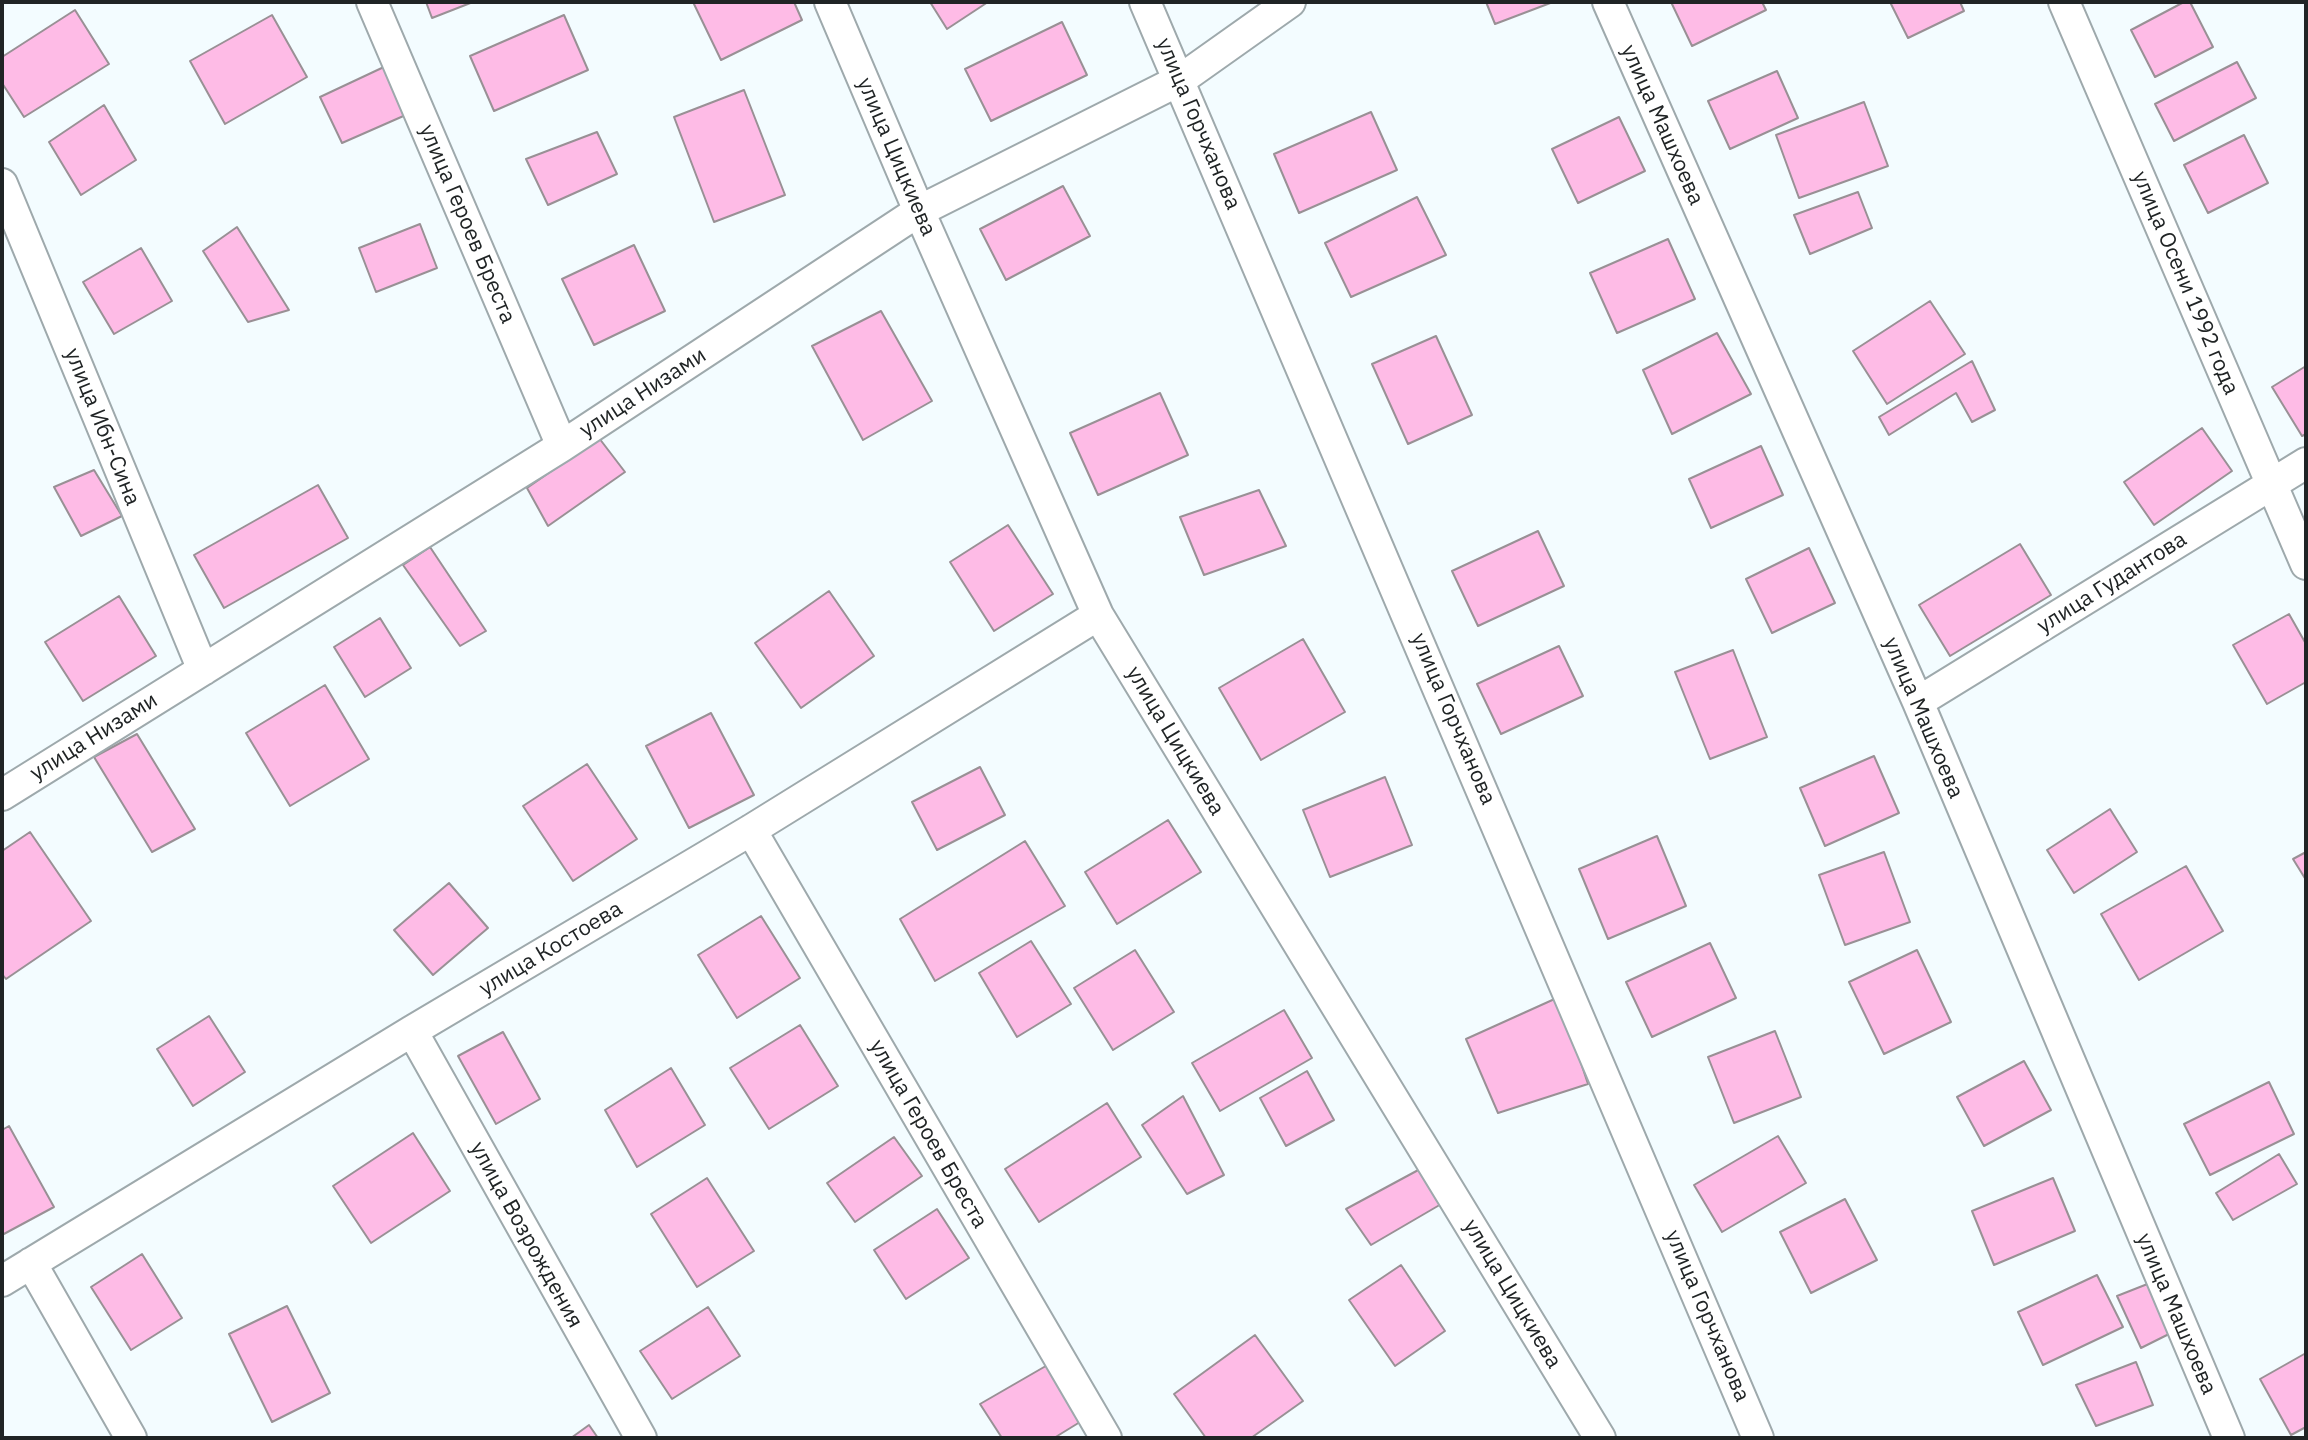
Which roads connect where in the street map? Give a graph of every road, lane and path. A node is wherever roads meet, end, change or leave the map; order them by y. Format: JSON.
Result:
{"nodes":[{"id":1,"x":372,"y":2,"type":"edge"},
{"id":2,"x":830,"y":2,"type":"edge"},
{"id":3,"x":1145,"y":2,"type":"edge"},
{"id":4,"x":1290,"y":2,"type":"edge"},
{"id":5,"x":1608,"y":2,"type":"edge"},
{"id":6,"x":2064,"y":2,"type":"edge"},
{"id":7,"x":1180,"y":80,"type":"junction"},
{"id":8,"x":2,"y":184,"type":"edge"},
{"id":9,"x":919,"y":211,"type":"junction"},
{"id":10,"x":562,"y":446,"type":"junction"},
{"id":11,"x":2306,"y":463,"type":"edge"},
{"id":12,"x":2272,"y":484,"type":"junction"},
{"id":13,"x":2306,"y":564,"type":"edge"},
{"id":14,"x":1098,"y":615,"type":"junction"},
{"id":15,"x":203,"y":670,"type":"junction"},
{"id":16,"x":1918,"y":702,"type":"junction"},
{"id":17,"x":2,"y":795,"type":"edge"},
{"id":18,"x":751,"y":830,"type":"junction"},
{"id":19,"x":412,"y":1031,"type":"junction"},
{"id":20,"x":31,"y":1263,"type":"junction"},
{"id":21,"x":2,"y":1281,"type":"edge"},
{"id":22,"x":131,"y":1438,"type":"edge"},
{"id":23,"x":641,"y":1438,"type":"edge"},
{"id":24,"x":1106,"y":1438,"type":"edge"},
{"id":25,"x":1600,"y":1438,"type":"edge"},
{"id":26,"x":1758,"y":1438,"type":"edge"},
{"id":27,"x":2229,"y":1438,"type":"edge"}],
"edges":[{"from":1,"to":10,"type":"street","name":"улица Героев Бреста"},
{"from":2,"to":9,"type":"street","name":"улица Цицкиева"},
{"from":3,"to":7,"type":"street","name":"улица Горчханова"},
{"from":4,"to":7,"type":"street","name":"улица Низами"},
{"from":5,"to":16,"type":"street","name":"улица Машхоева"},
{"from":6,"to":12,"type":"street","name":"улица Осени 1992 года"},
{"from":7,"to":9,"type":"street","name":"улица Низами"},
{"from":7,"to":26,"type":"street","name":"улица Горчханова"},
{"from":8,"to":15,"type":"street","name":"улица Ибн-Сина"},
{"from":9,"to":10,"type":"street","name":"улица Низами"},
{"from":9,"to":14,"type":"street","name":"улица Цицкиева"},
{"from":10,"to":15,"type":"street","name":"улица Низами"},
{"from":11,"to":12,"type":"street","name":"улица Гудантова"},
{"from":12,"to":13,"type":"street","name":"улица Осени 1992 года"},
{"from":12,"to":16,"type":"street","name":"улица Гудантова"},
{"from":14,"to":18,"type":"street","name":"улица Костоева"},
{"from":14,"to":25,"type":"street","name":"улица Цицкиева"},
{"from":15,"to":17,"type":"street","name":"улица Низами"},
{"from":16,"to":27,"type":"street","name":"улица Машхоева"},
{"from":18,"to":19,"type":"street","name":"улица Костоева"},
{"from":18,"to":24,"type":"street","name":"улица Героев Бреста"},
{"from":19,"to":20,"type":"street","name":"улица Костоева"},
{"from":19,"to":23,"type":"street","name":"улица Возрождения"},
{"from":20,"to":21,"type":"street","name":"улица Костоева"},
{"from":20,"to":22,"type":"street"}]}
